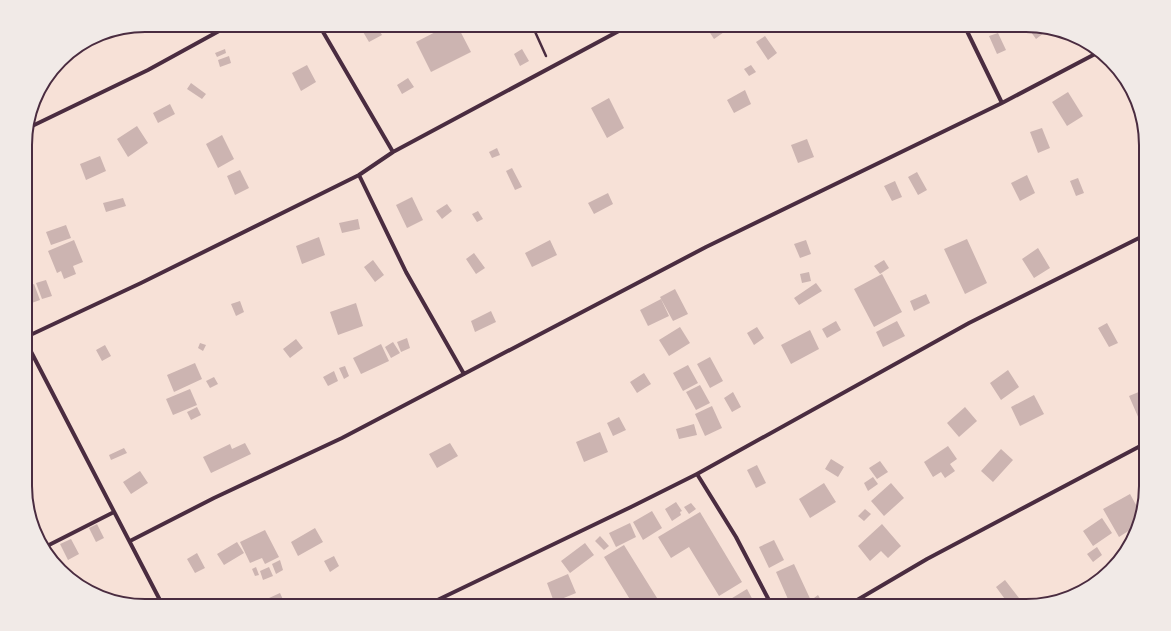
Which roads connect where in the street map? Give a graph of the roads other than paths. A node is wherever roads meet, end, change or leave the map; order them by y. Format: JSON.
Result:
{"nodes":[{"id":1,"x":217,"y":32,"type":"edge"},
{"id":2,"x":323,"y":32,"type":"edge"},
{"id":3,"x":617,"y":32,"type":"edge"},
{"id":4,"x":967,"y":32,"type":"edge"},
{"id":5,"x":1094,"y":55,"type":"edge"},
{"id":6,"x":1002,"y":103,"type":"junction"},
{"id":7,"x":34,"y":125,"type":"edge"},
{"id":8,"x":393,"y":152,"type":"junction"},
{"id":9,"x":359,"y":175,"type":"junction"},
{"id":10,"x":1139,"y":238,"type":"edge"},
{"id":11,"x":32,"y":334,"type":"edge"},
{"id":12,"x":32,"y":354,"type":"edge"},
{"id":13,"x":464,"y":374,"type":"junction"},
{"id":14,"x":1139,"y":446,"type":"edge"},
{"id":15,"x":697,"y":474,"type":"junction"},
{"id":16,"x":114,"y":512,"type":"junction"},
{"id":17,"x":130,"y":541,"type":"junction"},
{"id":18,"x":49,"y":545,"type":"edge"},
{"id":19,"x":159,"y":599,"type":"edge"},
{"id":20,"x":440,"y":599,"type":"edge"},
{"id":21,"x":768,"y":599,"type":"edge"},
{"id":22,"x":859,"y":599,"type":"edge"}],
"edges":[{"from":1,"to":7,"type":"street"},
{"from":2,"to":8,"type":"street"},
{"from":3,"to":8,"type":"street"},
{"from":4,"to":6,"type":"street"},
{"from":5,"to":6,"type":"street"},
{"from":6,"to":13,"type":"street"},
{"from":8,"to":9,"type":"street"},
{"from":9,"to":11,"type":"street"},
{"from":9,"to":13,"type":"street"},
{"from":10,"to":15,"type":"street"},
{"from":12,"to":16,"type":"street"},
{"from":13,"to":17,"type":"street"},
{"from":14,"to":22,"type":"street"},
{"from":15,"to":20,"type":"street"},
{"from":15,"to":21,"type":"street"},
{"from":16,"to":17,"type":"street"},
{"from":16,"to":18,"type":"street"},
{"from":17,"to":19,"type":"street"}]}
